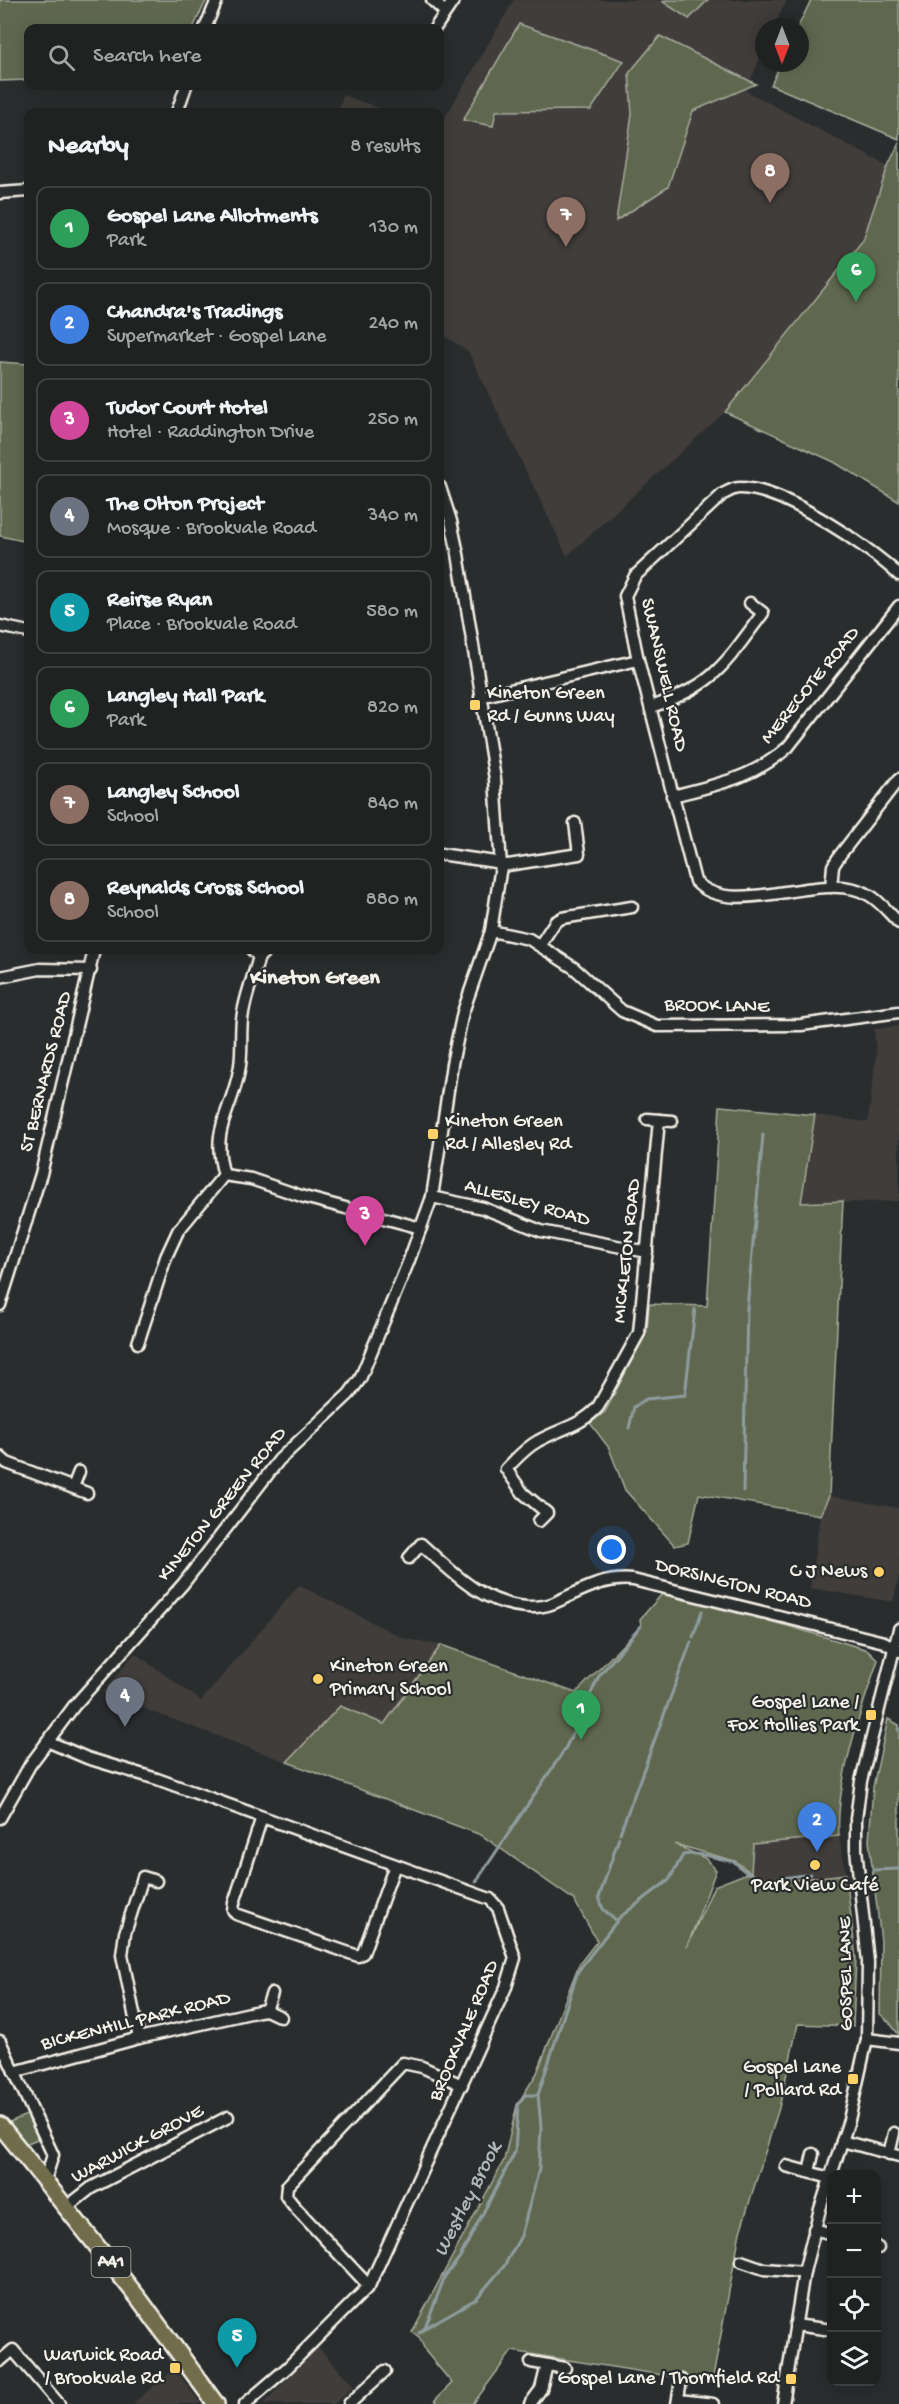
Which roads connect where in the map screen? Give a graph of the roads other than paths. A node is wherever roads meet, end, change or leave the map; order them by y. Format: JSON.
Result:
{"nodes":[{"id":1,"x":217,"y":0,"type":"edge"},
{"id":2,"x":432,"y":0,"type":"edge"},
{"id":3,"x":454,"y":0,"type":"edge"},
{"id":4,"x":445,"y":12,"type":"junction"},
{"id":5,"x":207,"y":24,"type":"edge"},
{"id":6,"x":438,"y":24,"type":"edge"},
{"id":7,"x":185,"y":90,"type":"edge"},
{"id":8,"x":178,"y":108,"type":"edge"},
{"id":9,"x":24,"y":190,"type":"edge"},
{"id":10,"x":0,"y":193,"type":"edge"},
{"id":11,"x":444,"y":498,"type":"edge"},
{"id":12,"x":899,"y":575,"type":"edge"},
{"id":13,"x":750,"y":603,"type":"dead end"},
{"id":14,"x":899,"y":606,"type":"edge"},
{"id":15,"x":0,"y":626,"type":"edge"},
{"id":16,"x":24,"y":631,"type":"edge"},
{"id":17,"x":638,"y":660,"type":"junction"},
{"id":18,"x":480,"y":697,"type":"junction"},
{"id":19,"x":651,"y":707,"type":"junction"},
{"id":20,"x":899,"y":779,"type":"edge"},
{"id":21,"x":672,"y":796,"type":"junction"},
{"id":22,"x":575,"y":822,"type":"dead end"},
{"id":23,"x":444,"y":855,"type":"edge"},
{"id":24,"x":501,"y":865,"type":"junction"},
{"id":25,"x":831,"y":887,"type":"junction"},
{"id":26,"x":632,"y":907,"type":"dead end"},
{"id":27,"x":899,"y":923,"type":"edge"},
{"id":28,"x":490,"y":931,"type":"junction"},
{"id":29,"x":540,"y":945,"type":"junction"},
{"id":30,"x":93,"y":954,"type":"edge"},
{"id":31,"x":258,"y":954,"type":"edge"},
{"id":32,"x":91,"y":970,"type":"junction"},
{"id":33,"x":0,"y":977,"type":"edge"},
{"id":34,"x":899,"y":1012,"type":"edge"},
{"id":35,"x":647,"y":1119,"type":"dead end"},
{"id":36,"x":659,"y":1120,"type":"junction"},
{"id":37,"x":672,"y":1121,"type":"dead end"},
{"id":38,"x":224,"y":1175,"type":"junction"},
{"id":39,"x":432,"y":1197,"type":"junction"},
{"id":40,"x":421,"y":1228,"type":"junction"},
{"id":41,"x":647,"y":1252,"type":"junction"},
{"id":42,"x":0,"y":1305,"type":"edge"},
{"id":43,"x":138,"y":1343,"type":"dead end"},
{"id":44,"x":0,"y":1457,"type":"edge"},
{"id":45,"x":79,"y":1472,"type":"dead end"},
{"id":46,"x":73,"y":1487,"type":"junction"},
{"id":47,"x":87,"y":1493,"type":"dead end"},
{"id":48,"x":539,"y":1521,"type":"dead end"},
{"id":49,"x":409,"y":1558,"type":"dead end"},
{"id":50,"x":899,"y":1629,"type":"edge"},
{"id":51,"x":897,"y":1651,"type":"edge"},
{"id":52,"x":47,"y":1741,"type":"junction"},
{"id":53,"x":262,"y":1816,"type":"junction"},
{"id":54,"x":0,"y":1818,"type":"edge"},
{"id":55,"x":395,"y":1865,"type":"junction"},
{"id":56,"x":156,"y":1881,"type":"dead end"},
{"id":57,"x":272,"y":1993,"type":"dead end"},
{"id":58,"x":266,"y":2010,"type":"junction"},
{"id":59,"x":282,"y":2017,"type":"dead end"},
{"id":60,"x":139,"y":2038,"type":"junction"},
{"id":61,"x":867,"y":2038,"type":"junction"},
{"id":62,"x":0,"y":2041,"type":"edge"},
{"id":63,"x":899,"y":2043,"type":"edge"},
{"id":64,"x":14,"y":2072,"type":"junction"},
{"id":65,"x":462,"y":2085,"type":"junction"},
{"id":66,"x":228,"y":2117,"type":"dead end"},
{"id":67,"x":0,"y":2125,"type":"edge"},
{"id":68,"x":894,"y":2133,"type":"dead end"},
{"id":69,"x":842,"y":2140,"type":"junction"},
{"id":70,"x":813,"y":2154,"type":"dead end"},
{"id":71,"x":894,"y":2155,"type":"edge"},
{"id":72,"x":786,"y":2166,"type":"dead end"},
{"id":73,"x":833,"y":2170,"type":"edge"},
{"id":74,"x":808,"y":2172,"type":"junction"},
{"id":75,"x":827,"y":2177,"type":"edge"},
{"id":76,"x":45,"y":2180,"type":"junction"},
{"id":77,"x":827,"y":2188,"type":"edge"},
{"id":78,"x":67,"y":2206,"type":"junction"},
{"id":79,"x":814,"y":2229,"type":"junction"},
{"id":80,"x":827,"y":2233,"type":"edge"},
{"id":81,"x":741,"y":2261,"type":"dead end"},
{"id":82,"x":804,"y":2272,"type":"junction"},
{"id":83,"x":369,"y":2286,"type":"junction"},
{"id":84,"x":795,"y":2325,"type":"junction"},
{"id":85,"x":827,"y":2329,"type":"edge"},
{"id":86,"x":0,"y":2361,"type":"edge"},
{"id":87,"x":531,"y":2362,"type":"dead end"},
{"id":88,"x":548,"y":2365,"type":"junction"},
{"id":89,"x":565,"y":2368,"type":"dead end"},
{"id":90,"x":385,"y":2371,"type":"dead end"},
{"id":91,"x":681,"y":2380,"type":"dead end"},
{"id":92,"x":678,"y":2402,"type":"edge"},
{"id":93,"x":59,"y":2404,"type":"edge"},
{"id":94,"x":216,"y":2404,"type":"edge"},
{"id":95,"x":245,"y":2404,"type":"edge"},
{"id":96,"x":349,"y":2404,"type":"edge"},
{"id":97,"x":530,"y":2404,"type":"edge"},
{"id":98,"x":713,"y":2404,"type":"edge"},
{"id":99,"x":783,"y":2404,"type":"edge"}],
"edges":[{"from":1,"to":5,"type":"street"},
{"from":2,"to":4,"type":"street"},
{"from":3,"to":4,"type":"street"},
{"from":4,"to":6,"type":"street"},
{"from":7,"to":8,"type":"street"},
{"from":9,"to":10,"type":"street"},
{"from":11,"to":18,"type":"street","name":"KINETON GREEN ROAD"},
{"from":12,"to":17,"type":"street","name":"SWANSWELL ROAD"},
{"from":13,"to":19,"type":"street"},
{"from":14,"to":21,"type":"street","name":"MERECOTE ROAD"},
{"from":15,"to":16,"type":"street"},
{"from":17,"to":18,"type":"street"},
{"from":17,"to":19,"type":"street","name":"SWANSWELL ROAD"},
{"from":18,"to":24,"type":"street","name":"KINETON GREEN ROAD"},
{"from":19,"to":21,"type":"street","name":"SWANSWELL ROAD"},
{"from":20,"to":25,"type":"street"},
{"from":21,"to":25,"type":"street","name":"SWANSWELL ROAD"},
{"from":22,"to":24,"type":"street"},
{"from":23,"to":24,"type":"street"},
{"from":24,"to":28,"type":"street","name":"KINETON GREEN ROAD"},
{"from":25,"to":27,"type":"street","name":"SWANSWELL ROAD"},
{"from":26,"to":29,"type":"street"},
{"from":28,"to":29,"type":"street","name":"BROOK LANE"},
{"from":28,"to":39,"type":"street","name":"KINETON GREEN ROAD"},
{"from":29,"to":34,"type":"street","name":"BROOK LANE"},
{"from":30,"to":32,"type":"street","name":"ST BERNARDS ROAD"},
{"from":31,"to":38,"type":"street"},
{"from":32,"to":33,"type":"street"},
{"from":32,"to":42,"type":"street","name":"ST BERNARDS ROAD"},
{"from":35,"to":36,"type":"street"},
{"from":36,"to":37,"type":"street"},
{"from":36,"to":41,"type":"street","name":"MICKLETON ROAD"},
{"from":38,"to":40,"type":"street"},
{"from":38,"to":43,"type":"street"},
{"from":39,"to":40,"type":"street","name":"KINETON GREEN ROAD"},
{"from":39,"to":41,"type":"street","name":"ALLESLEY ROAD"},
{"from":40,"to":52,"type":"street","name":"KINETON GREEN ROAD"},
{"from":41,"to":48,"type":"street","name":"MICKLETON ROAD"},
{"from":44,"to":46,"type":"street"},
{"from":45,"to":46,"type":"street"},
{"from":46,"to":47,"type":"street"},
{"from":49,"to":51,"type":"street","name":"DORSINGTON ROAD"},
{"from":50,"to":51,"type":"street","name":"GOSPEL LANE"},
{"from":51,"to":61,"type":"street","name":"GOSPEL LANE"},
{"from":52,"to":53,"type":"street","name":"BROOKVALE ROAD"},
{"from":52,"to":54,"type":"street","name":"KINETON GREEN ROAD"},
{"from":53,"to":55,"type":"street","name":"BROOKVALE ROAD"},
{"from":53,"to":55,"type":"street"},
{"from":55,"to":65,"type":"street","name":"BROOKVALE ROAD"},
{"from":56,"to":60,"type":"street"},
{"from":57,"to":58,"type":"street"},
{"from":58,"to":59,"type":"street"},
{"from":58,"to":60,"type":"street","name":"BICKENHILL PARK ROAD"},
{"from":60,"to":64,"type":"street","name":"BICKENHILL PARK ROAD"},
{"from":61,"to":63,"type":"street"},
{"from":61,"to":69,"type":"street","name":"GOSPEL LANE"},
{"from":62,"to":64,"type":"street"},
{"from":64,"to":76,"type":"street"},
{"from":65,"to":83,"type":"street","name":"BROOKVALE ROAD"},
{"from":65,"to":83,"type":"street"},
{"from":66,"to":78,"type":"street","name":"WARWICK GROVE"},
{"from":67,"to":76,"type":"highway","number":"A41"},
{"from":68,"to":71,"type":"street"},
{"from":69,"to":71,"type":"street"},
{"from":69,"to":73,"type":"street","name":"GOSPEL LANE"},
{"from":70,"to":74,"type":"street"},
{"from":72,"to":74,"type":"street"},
{"from":74,"to":75,"type":"street"},
{"from":76,"to":78,"type":"highway","number":"A41"},
{"from":77,"to":79,"type":"street","name":"GOSPEL LANE"},
{"from":78,"to":94,"type":"highway","number":"A41"},
{"from":79,"to":80,"type":"street"},
{"from":79,"to":82,"type":"street","name":"GOSPEL LANE"},
{"from":81,"to":82,"type":"street"},
{"from":82,"to":84,"type":"street","name":"GOSPEL LANE"},
{"from":83,"to":95,"type":"street","name":"BROOKVALE ROAD"},
{"from":84,"to":85,"type":"street"},
{"from":84,"to":99,"type":"street","name":"GOSPEL LANE"},
{"from":86,"to":93,"type":"street"},
{"from":87,"to":88,"type":"street"},
{"from":88,"to":89,"type":"street"},
{"from":88,"to":97,"type":"street"},
{"from":90,"to":96,"type":"street"},
{"from":91,"to":92,"type":"street"},
{"from":92,"to":98,"type":"street"}]}
